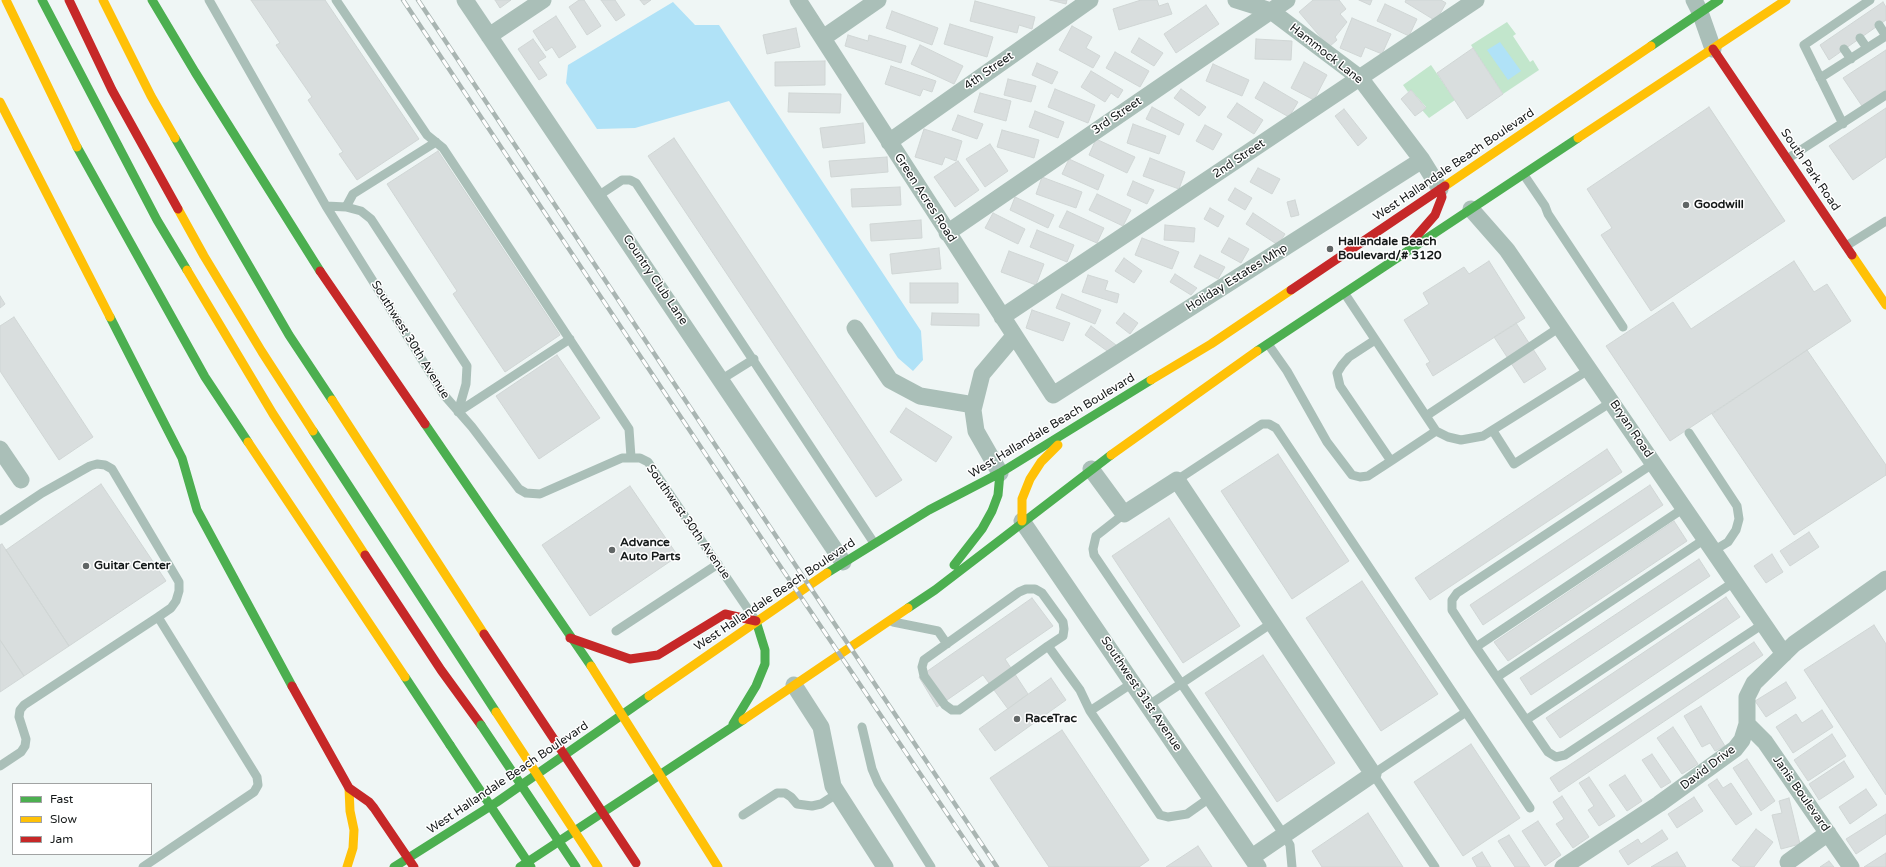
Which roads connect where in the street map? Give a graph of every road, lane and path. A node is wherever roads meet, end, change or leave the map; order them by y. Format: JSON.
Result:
{"nodes":[{"id":1,"x":6,"y":0,"type":"edge"},
{"id":2,"x":42,"y":0,"type":"edge"},
{"id":3,"x":69,"y":0,"type":"edge"},
{"id":4,"x":102,"y":0,"type":"edge"},
{"id":5,"x":152,"y":0,"type":"edge"},
{"id":6,"x":336,"y":0,"type":"edge"},
{"id":7,"x":465,"y":0,"type":"edge"},
{"id":8,"x":543,"y":0,"type":"edge"},
{"id":9,"x":798,"y":0,"type":"edge"},
{"id":10,"x":878,"y":0,"type":"edge"},
{"id":11,"x":1090,"y":0,"type":"edge"},
{"id":12,"x":1236,"y":0,"type":"edge"},
{"id":13,"x":1287,"y":0,"type":"edge"},
{"id":14,"x":1476,"y":0,"type":"edge"},
{"id":15,"x":1719,"y":0,"type":"edge"},
{"id":16,"x":1786,"y":0,"type":"edge"},
{"id":17,"x":211,"y":1,"type":"edge"},
{"id":18,"x":1693,"y":4,"type":"edge"},
{"id":19,"x":1868,"y":5,"type":"edge"},
{"id":20,"x":1271,"y":11,"type":"junction"},
{"id":21,"x":1879,"y":25,"type":"dead end"},
{"id":22,"x":489,"y":36,"type":"junction"},
{"id":23,"x":1886,"y":36,"type":"edge"},
{"id":24,"x":823,"y":38,"type":"junction"},
{"id":25,"x":1860,"y":38,"type":"dead end"},
{"id":26,"x":1867,"y":48,"type":"junction"},
{"id":27,"x":1714,"y":49,"type":"junction"},
{"id":28,"x":1844,"y":49,"type":"dead end"},
{"id":29,"x":1851,"y":59,"type":"junction"},
{"id":30,"x":1360,"y":78,"type":"junction"},
{"id":31,"x":1820,"y":78,"type":"junction"},
{"id":32,"x":1886,"y":95,"type":"edge"},
{"id":33,"x":0,"y":102,"type":"edge"},
{"id":34,"x":1842,"y":124,"type":"junction"},
{"id":35,"x":436,"y":142,"type":"junction"},
{"id":36,"x":889,"y":142,"type":"junction"},
{"id":37,"x":1787,"y":159,"type":"junction"},
{"id":38,"x":1422,"y":160,"type":"junction"},
{"id":39,"x":1524,"y":175,"type":"junction"},
{"id":40,"x":1440,"y":189,"type":"junction"},
{"id":41,"x":598,"y":196,"type":"junction"},
{"id":42,"x":326,"y":206,"type":"junction"},
{"id":43,"x":346,"y":207,"type":"junction"},
{"id":44,"x":1471,"y":209,"type":"junction"},
{"id":45,"x":1886,"y":221,"type":"edge"},
{"id":46,"x":947,"y":233,"type":"junction"},
{"id":47,"x":1846,"y":246,"type":"junction"},
{"id":48,"x":1393,"y":262,"type":"junction"},
{"id":49,"x":1344,"y":294,"type":"junction"},
{"id":50,"x":1886,"y":305,"type":"edge"},
{"id":51,"x":1002,"y":317,"type":"junction"},
{"id":52,"x":1560,"y":327,"type":"junction"},
{"id":53,"x":855,"y":328,"type":"dead end"},
{"id":54,"x":1623,"y":328,"type":"dead end"},
{"id":55,"x":1014,"y":336,"type":"junction"},
{"id":56,"x":570,"y":339,"type":"junction"},
{"id":57,"x":1375,"y":340,"type":"junction"},
{"id":58,"x":1268,"y":344,"type":"junction"},
{"id":59,"x":754,"y":359,"type":"junction"},
{"id":60,"x":1590,"y":369,"type":"junction"},
{"id":61,"x":722,"y":379,"type":"junction"},
{"id":62,"x":1053,"y":395,"type":"joint"},
{"id":63,"x":1613,"y":402,"type":"junction"},
{"id":64,"x":974,"y":405,"type":"junction"},
{"id":65,"x":458,"y":412,"type":"junction"},
{"id":66,"x":1426,"y":416,"type":"junction"},
{"id":67,"x":1079,"y":424,"type":"junction"},
{"id":68,"x":1436,"y":431,"type":"junction"},
{"id":69,"x":1493,"y":431,"type":"junction"},
{"id":70,"x":1689,"y":433,"type":"dead end"},
{"id":71,"x":0,"y":449,"type":"edge"},
{"id":72,"x":631,"y":457,"type":"junction"},
{"id":73,"x":1391,"y":461,"type":"junction"},
{"id":74,"x":1654,"y":463,"type":"junction"},
{"id":75,"x":1091,"y":469,"type":"junction"},
{"id":76,"x":1000,"y":473,"type":"junction"},
{"id":77,"x":20,"y":480,"type":"dead end"},
{"id":78,"x":1177,"y":480,"type":"junction"},
{"id":79,"x":1684,"y":508,"type":"junction"},
{"id":80,"x":1124,"y":514,"type":"junction"},
{"id":81,"x":0,"y":520,"type":"edge"},
{"id":82,"x":1022,"y":521,"type":"junction"},
{"id":83,"x":874,"y":543,"type":"junction"},
{"id":84,"x":1709,"y":545,"type":"junction"},
{"id":85,"x":843,"y":562,"type":"junction"},
{"id":86,"x":718,"y":564,"type":"junction"},
{"id":87,"x":1886,"y":579,"type":"edge"},
{"id":88,"x":1734,"y":582,"type":"junction"},
{"id":89,"x":935,"y":590,"type":"junction"},
{"id":90,"x":158,"y":617,"type":"junction"},
{"id":91,"x":756,"y":621,"type":"junction"},
{"id":92,"x":889,"y":621,"type":"junction"},
{"id":93,"x":1272,"y":623,"type":"junction"},
{"id":94,"x":1762,"y":624,"type":"junction"},
{"id":95,"x":616,"y":631,"type":"dead end"},
{"id":96,"x":570,"y":638,"type":"junction"},
{"id":97,"x":947,"y":644,"type":"junction"},
{"id":98,"x":1048,"y":646,"type":"junction"},
{"id":99,"x":1476,"y":646,"type":"junction"},
{"id":100,"x":1784,"y":654,"type":"junction"},
{"id":101,"x":1497,"y":677,"type":"junction"},
{"id":102,"x":1134,"y":682,"type":"junction"},
{"id":103,"x":1181,"y":683,"type":"junction"},
{"id":104,"x":794,"y":685,"type":"junction"},
{"id":105,"x":1149,"y":705,"type":"junction"},
{"id":106,"x":1090,"y":711,"type":"junction"},
{"id":107,"x":1466,"y":712,"type":"junction"},
{"id":108,"x":623,"y":715,"type":"junction"},
{"id":109,"x":1526,"y":720,"type":"junction"},
{"id":110,"x":1747,"y":724,"type":"junction"},
{"id":111,"x":862,"y":727,"type":"dead end"},
{"id":112,"x":730,"y":729,"type":"junction"},
{"id":113,"x":0,"y":766,"type":"edge"},
{"id":114,"x":1373,"y":774,"type":"junction"},
{"id":115,"x":660,"y":776,"type":"junction"},
{"id":116,"x":349,"y":788,"type":"junction"},
{"id":117,"x":838,"y":793,"type":"junction"},
{"id":118,"x":1211,"y":797,"type":"junction"},
{"id":119,"x":1530,"y":808,"type":"dead end"},
{"id":120,"x":744,"y":815,"type":"dead end"},
{"id":121,"x":1828,"y":833,"type":"junction"},
{"id":122,"x":1284,"y":835,"type":"junction"},
{"id":123,"x":408,"y":858,"type":"junction"},
{"id":124,"x":1255,"y":862,"type":"edge"},
{"id":125,"x":1788,"y":862,"type":"dead end"},
{"id":126,"x":637,"y":865,"type":"edge"},
{"id":127,"x":143,"y":867,"type":"edge"},
{"id":128,"x":347,"y":867,"type":"edge"},
{"id":129,"x":394,"y":867,"type":"edge"},
{"id":130,"x":414,"y":867,"type":"edge"},
{"id":131,"x":520,"y":867,"type":"edge"},
{"id":132,"x":531,"y":867,"type":"edge"},
{"id":133,"x":576,"y":867,"type":"edge"},
{"id":134,"x":598,"y":867,"type":"edge"},
{"id":135,"x":718,"y":867,"type":"edge"},
{"id":136,"x":886,"y":867,"type":"edge"},
{"id":137,"x":931,"y":867,"type":"edge"},
{"id":138,"x":1292,"y":867,"type":"edge"},
{"id":139,"x":1435,"y":867,"type":"edge"},
{"id":140,"x":1562,"y":867,"type":"edge"},
{"id":141,"x":1851,"y":867,"type":"edge"}],
"edges":[{"from":1,"to":132,"type":"main road","bridge":true},
{"from":2,"to":133,"type":"main road","bridge":true},
{"from":3,"to":134,"type":"main road","bridge":true},
{"from":4,"to":126,"type":"main road","bridge":true},
{"from":5,"to":96,"type":"main road"},
{"from":6,"to":35,"type":"lane"},
{"from":7,"to":22,"type":"street","name":"Country Club Lane"},
{"from":8,"to":22,"type":"street"},
{"from":9,"to":24,"type":"street","name":"Green Acres Road"},
{"from":10,"to":24,"type":"street"},
{"from":11,"to":36,"type":"street","name":"4th Street"},
{"from":12,"to":20,"type":"street","name":"Hammock Lane"},
{"from":13,"to":20,"type":"street","name":"3rd Street"},
{"from":14,"to":30,"type":"street","name":"2nd Street"},
{"from":15,"to":18,"type":"main road","name":"West Hallandale Beach Boulevard"},
{"from":16,"to":27,"type":"main road"},
{"from":17,"to":42,"type":"lane","name":"Southwest 30th Avenue"},
{"from":18,"to":27,"type":"street"},
{"from":18,"to":40,"type":"main road","name":"West Hallandale Beach Boulevard"},
{"from":19,"to":31,"type":"lane"},
{"from":20,"to":30,"type":"street","name":"Hammock Lane"},
{"from":20,"to":46,"type":"street","name":"3rd Street"},
{"from":21,"to":23,"type":"lane"},
{"from":22,"to":41,"type":"street","name":"Country Club Lane"},
{"from":23,"to":26,"type":"lane"},
{"from":24,"to":36,"type":"street","name":"Green Acres Road"},
{"from":25,"to":26,"type":"lane"},
{"from":26,"to":29,"type":"lane"},
{"from":27,"to":37,"type":"main road","name":"South Park Road"},
{"from":27,"to":39,"type":"main road"},
{"from":28,"to":29,"type":"lane"},
{"from":29,"to":31,"type":"lane"},
{"from":30,"to":38,"type":"street","name":"Hammock Lane"},
{"from":30,"to":51,"type":"street","name":"2nd Street"},
{"from":31,"to":34,"type":"lane"},
{"from":32,"to":34,"type":"lane"},
{"from":33,"to":116,"type":"main road"},
{"from":34,"to":37,"type":"lane"},
{"from":35,"to":43,"type":"lane"},
{"from":35,"to":56,"type":"lane"},
{"from":36,"to":46,"type":"street","name":"Green Acres Road"},
{"from":37,"to":47,"type":"main road","name":"South Park Road"},
{"from":38,"to":40,"type":"street","name":"Hammock Lane"},
{"from":38,"to":62,"type":"street","name":"Holiday Estates Mhp"},
{"from":39,"to":44,"type":"main road"},
{"from":39,"to":54,"type":"lane"},
{"from":40,"to":48,"type":"main road"},
{"from":40,"to":67,"type":"main road","name":"West Hallandale Beach Boulevard"},
{"from":41,"to":59,"type":"lane"},
{"from":41,"to":61,"type":"street","name":"Country Club Lane"},
{"from":42,"to":43,"type":"lane"},
{"from":42,"to":65,"type":"lane","name":"Southwest 30th Avenue"},
{"from":43,"to":65,"type":"lane"},
{"from":44,"to":48,"type":"main road"},
{"from":44,"to":52,"type":"street","name":"Bryan Road"},
{"from":45,"to":47,"type":"lane"},
{"from":46,"to":51,"type":"street","name":"Green Acres Road"},
{"from":47,"to":50,"type":"main road","name":"South Park Road"},
{"from":48,"to":49,"type":"main road"},
{"from":49,"to":57,"type":"lane"},
{"from":49,"to":58,"type":"main road"},
{"from":51,"to":55,"type":"street","name":"Green Acres Road"},
{"from":52,"to":60,"type":"street","name":"Bryan Road"},
{"from":52,"to":66,"type":"lane"},
{"from":53,"to":64,"type":"street"},
{"from":55,"to":62,"type":"street","name":"Green Acres Road"},
{"from":55,"to":64,"type":"street"},
{"from":56,"to":65,"type":"lane"},
{"from":56,"to":72,"type":"lane"},
{"from":57,"to":66,"type":"lane"},
{"from":57,"to":73,"type":"lane"},
{"from":58,"to":73,"type":"lane"},
{"from":58,"to":75,"type":"main road"},
{"from":59,"to":61,"type":"lane"},
{"from":59,"to":83,"type":"lane"},
{"from":60,"to":63,"type":"street","name":"Bryan Road"},
{"from":60,"to":69,"type":"lane"},
{"from":61,"to":85,"type":"street","name":"Country Club Lane"},
{"from":63,"to":69,"type":"lane"},
{"from":63,"to":74,"type":"street","name":"Bryan Road"},
{"from":64,"to":76,"type":"street"},
{"from":65,"to":72,"type":"lane","name":"Southwest 30th Avenue"},
{"from":66,"to":68,"type":"lane"},
{"from":67,"to":76,"type":"main road","name":"West Hallandale Beach Boulevard"},
{"from":67,"to":82,"type":"main road"},
{"from":68,"to":69,"type":"lane"},
{"from":68,"to":73,"type":"lane"},
{"from":70,"to":84,"type":"lane"},
{"from":71,"to":77,"type":"street"},
{"from":72,"to":86,"type":"lane","name":"Southwest 30th Avenue"},
{"from":74,"to":79,"type":"street","name":"Bryan Road"},
{"from":74,"to":99,"type":"lane"},
{"from":75,"to":80,"type":"street"},
{"from":75,"to":82,"type":"main road"},
{"from":76,"to":83,"type":"main road","name":"West Hallandale Beach Boulevard"},
{"from":76,"to":89,"type":"main road"},
{"from":78,"to":80,"type":"street"},
{"from":78,"to":93,"type":"street"},
{"from":78,"to":107,"type":"lane"},
{"from":79,"to":84,"type":"street","name":"Bryan Road"},
{"from":79,"to":99,"type":"lane"},
{"from":80,"to":103,"type":"lane"},
{"from":81,"to":90,"type":"lane"},
{"from":82,"to":89,"type":"main road"},
{"from":82,"to":102,"type":"street","name":"Southwest 31st Avenue"},
{"from":83,"to":85,"type":"main road","name":"West Hallandale Beach Boulevard"},
{"from":84,"to":88,"type":"street","name":"Bryan Road"},
{"from":84,"to":101,"type":"lane"},
{"from":85,"to":91,"type":"main road","name":"West Hallandale Beach Boulevard"},
{"from":86,"to":91,"type":"lane","name":"Southwest 30th Avenue"},
{"from":86,"to":95,"type":"lane"},
{"from":87,"to":100,"type":"street","name":"David Drive"},
{"from":88,"to":94,"type":"street","name":"Bryan Road"},
{"from":88,"to":109,"type":"lane"},
{"from":89,"to":92,"type":"main road"},
{"from":90,"to":113,"type":"lane"},
{"from":90,"to":127,"type":"lane"},
{"from":91,"to":96,"type":"main road"},
{"from":91,"to":108,"type":"main road","name":"West Hallandale Beach Boulevard"},
{"from":91,"to":112,"type":"main road"},
{"from":92,"to":97,"type":"lane"},
{"from":92,"to":104,"type":"main road"},
{"from":93,"to":103,"type":"lane"},
{"from":93,"to":114,"type":"street"},
{"from":94,"to":100,"type":"street","name":"Bryan Road"},
{"from":94,"to":109,"type":"lane"},
{"from":96,"to":108,"type":"main road"},
{"from":97,"to":98,"type":"lane"},
{"from":97,"to":98,"type":"lane"},
{"from":98,"to":106,"type":"lane"},
{"from":99,"to":101,"type":"lane"},
{"from":100,"to":110,"type":"street","name":"David Drive"},
{"from":101,"to":109,"type":"lane"},
{"from":102,"to":105,"type":"street","name":"Southwest 31st Avenue"},
{"from":102,"to":106,"type":"lane"},
{"from":103,"to":105,"type":"lane"},
{"from":103,"to":122,"type":"lane"},
{"from":104,"to":112,"type":"main road"},
{"from":104,"to":117,"type":"street"},
{"from":105,"to":118,"type":"street","name":"Southwest 31st Avenue"},
{"from":106,"to":118,"type":"lane"},
{"from":107,"to":114,"type":"lane"},
{"from":107,"to":119,"type":"lane"},
{"from":108,"to":115,"type":"main road"},
{"from":108,"to":123,"type":"main road","name":"West Hallandale Beach Boulevard"},
{"from":110,"to":121,"type":"street","name":"Janis Boulevard"},
{"from":110,"to":140,"type":"street","name":"David Drive"},
{"from":111,"to":137,"type":"lane"},
{"from":112,"to":115,"type":"main road"},
{"from":114,"to":122,"type":"street"},
{"from":114,"to":139,"type":"lane"},
{"from":115,"to":131,"type":"main road"},
{"from":115,"to":135,"type":"main road"},
{"from":116,"to":123,"type":"main road"},
{"from":116,"to":128,"type":"main road"},
{"from":117,"to":120,"type":"lane"},
{"from":117,"to":136,"type":"street"},
{"from":118,"to":124,"type":"street","name":"Southwest 31st Avenue"},
{"from":121,"to":125,"type":"street"},
{"from":121,"to":141,"type":"street","name":"Janis Boulevard"},
{"from":122,"to":124,"type":"street"},
{"from":122,"to":138,"type":"lane"},
{"from":123,"to":129,"type":"main road","name":"West Hallandale Beach Boulevard"},
{"from":123,"to":130,"type":"main road"}]}
